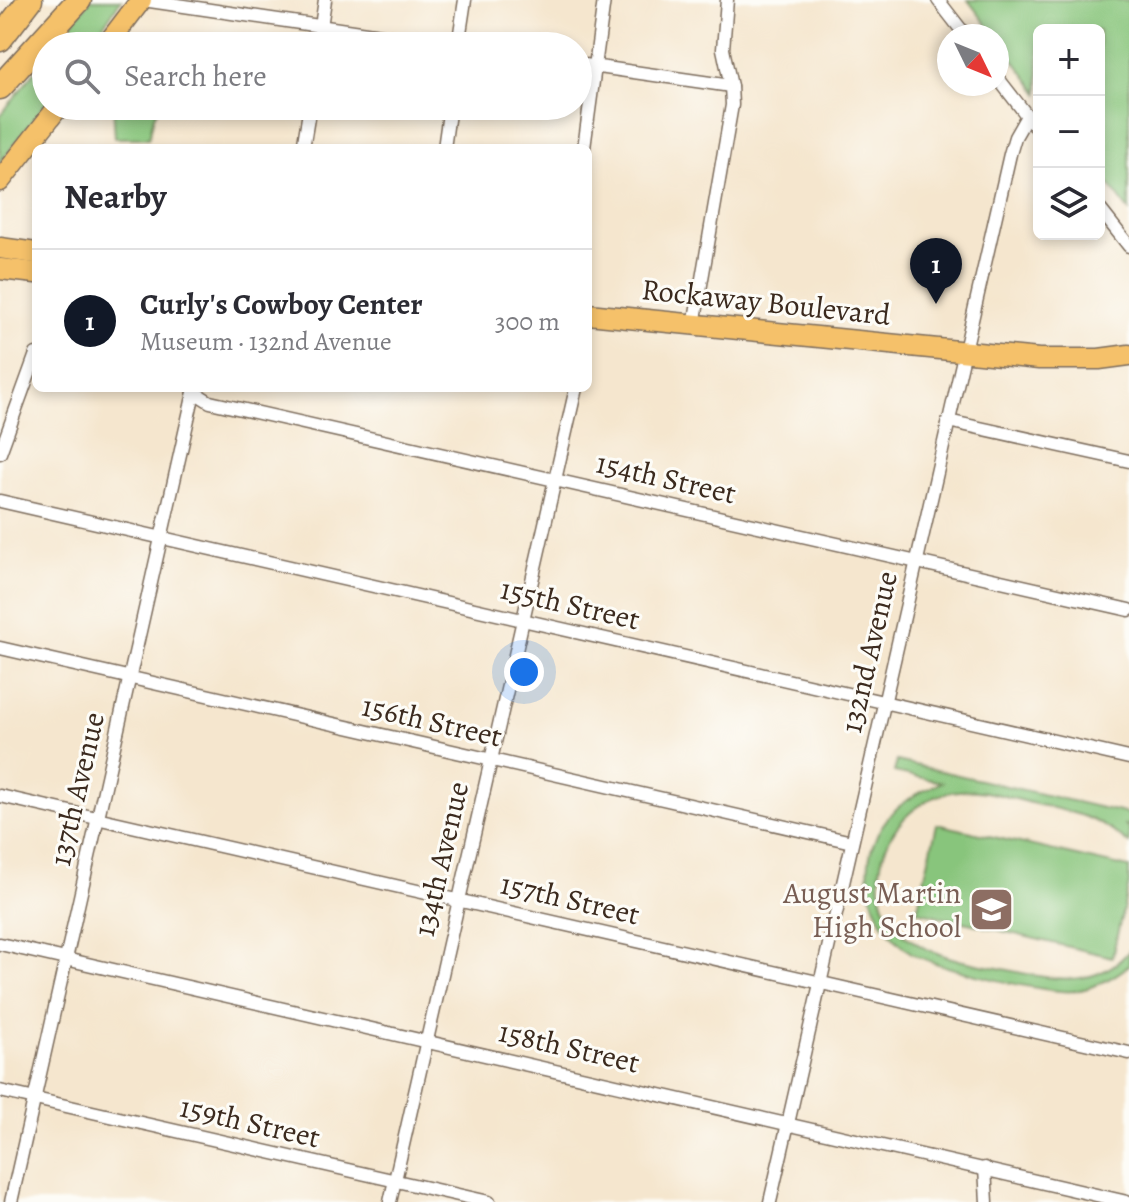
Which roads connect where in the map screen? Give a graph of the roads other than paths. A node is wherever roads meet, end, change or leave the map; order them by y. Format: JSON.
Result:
{"nodes":[{"id":1,"x":30,"y":0,"type":"edge"},
{"id":2,"x":63,"y":0,"type":"edge"},
{"id":3,"x":79,"y":0,"type":"edge"},
{"id":4,"x":142,"y":0,"type":"edge"},
{"id":5,"x":325,"y":0,"type":"edge"},
{"id":6,"x":465,"y":0,"type":"edge"},
{"id":7,"x":604,"y":0,"type":"edge"},
{"id":8,"x":727,"y":0,"type":"edge"},
{"id":9,"x":938,"y":0,"type":"edge"},
{"id":10,"x":185,"y":3,"type":"edge"},
{"id":11,"x":957,"y":24,"type":"edge"},
{"id":12,"x":321,"y":26,"type":"junction"},
{"id":13,"x":39,"y":32,"type":"edge"},
{"id":14,"x":49,"y":32,"type":"edge"},
{"id":15,"x":117,"y":32,"type":"edge"},
{"id":16,"x":320,"y":32,"type":"edge"},
{"id":17,"x":362,"y":32,"type":"edge"},
{"id":18,"x":459,"y":32,"type":"edge"},
{"id":19,"x":0,"y":39,"type":"edge"},
{"id":20,"x":32,"y":42,"type":"edge"},
{"id":21,"x":32,"y":51,"type":"edge"},
{"id":22,"x":592,"y":66,"type":"edge"},
{"id":23,"x":595,"y":67,"type":"junction"},
{"id":24,"x":0,"y":85,"type":"edge"},
{"id":25,"x":731,"y":86,"type":"junction"},
{"id":26,"x":592,"y":89,"type":"edge"},
{"id":27,"x":1009,"y":93,"type":"edge"},
{"id":28,"x":1027,"y":116,"type":"junction"},
{"id":29,"x":48,"y":120,"type":"edge"},
{"id":30,"x":308,"y":120,"type":"edge"},
{"id":31,"x":448,"y":120,"type":"edge"},
{"id":32,"x":588,"y":120,"type":"edge"},
{"id":33,"x":1033,"y":124,"type":"edge"},
{"id":34,"x":304,"y":144,"type":"edge"},
{"id":35,"x":445,"y":144,"type":"edge"},
{"id":36,"x":585,"y":144,"type":"edge"},
{"id":37,"x":0,"y":181,"type":"edge"},
{"id":38,"x":1105,"y":216,"type":"edge"},
{"id":39,"x":1129,"y":246,"type":"edge"},
{"id":40,"x":0,"y":248,"type":"edge"},
{"id":41,"x":32,"y":252,"type":"edge"},
{"id":42,"x":0,"y":269,"type":"edge"},
{"id":43,"x":32,"y":273,"type":"edge"},
{"id":44,"x":592,"y":314,"type":"edge"},
{"id":45,"x":694,"y":325,"type":"junction"},
{"id":46,"x":964,"y":352,"type":"junction"},
{"id":47,"x":1129,"y":355,"type":"edge"},
{"id":48,"x":32,"y":365,"type":"edge"},
{"id":49,"x":195,"y":392,"type":"edge"},
{"id":50,"x":198,"y":392,"type":"edge"},
{"id":51,"x":575,"y":392,"type":"edge"},
{"id":52,"x":948,"y":421,"type":"junction"},
{"id":53,"x":0,"y":453,"type":"edge"},
{"id":54,"x":1129,"y":461,"type":"edge"},
{"id":55,"x":554,"y":479,"type":"junction"},
{"id":56,"x":0,"y":501,"type":"edge"},
{"id":57,"x":161,"y":538,"type":"junction"},
{"id":58,"x":916,"y":562,"type":"junction"},
{"id":59,"x":1129,"y":610,"type":"edge"},
{"id":60,"x":522,"y":619,"type":"junction"},
{"id":61,"x":0,"y":648,"type":"edge"},
{"id":62,"x":129,"y":678,"type":"junction"},
{"id":63,"x":884,"y":702,"type":"junction"},
{"id":64,"x":1129,"y":758,"type":"edge"},
{"id":65,"x":490,"y":761,"type":"junction"},
{"id":66,"x":0,"y":796,"type":"edge"},
{"id":67,"x":97,"y":818,"type":"junction"},
{"id":68,"x":852,"y":842,"type":"junction"},
{"id":69,"x":459,"y":901,"type":"junction"},
{"id":70,"x":0,"y":944,"type":"edge"},
{"id":71,"x":65,"y":959,"type":"junction"},
{"id":72,"x":821,"y":982,"type":"junction"},
{"id":73,"x":427,"y":1041,"type":"junction"},
{"id":74,"x":1129,"y":1053,"type":"edge"},
{"id":75,"x":0,"y":1091,"type":"edge"},
{"id":76,"x":32,"y":1099,"type":"junction"},
{"id":77,"x":789,"y":1124,"type":"junction"},
{"id":78,"x":985,"y":1168,"type":"junction"},
{"id":79,"x":395,"y":1181,"type":"junction"},
{"id":80,"x":11,"y":1202,"type":"edge"},
{"id":81,"x":390,"y":1202,"type":"edge"},
{"id":82,"x":489,"y":1202,"type":"edge"},
{"id":83,"x":770,"y":1202,"type":"edge"},
{"id":84,"x":987,"y":1202,"type":"edge"},
{"id":85,"x":1127,"y":1202,"type":"edge"}],
"edges":[{"from":1,"to":19,"type":"highway"},
{"from":2,"to":13,"type":"highway"},
{"from":3,"to":14,"type":"highway"},
{"from":4,"to":10,"type":"street"},
{"from":4,"to":15,"type":"main road"},
{"from":5,"to":12,"type":"street"},
{"from":6,"to":18,"type":"street"},
{"from":7,"to":23,"type":"street"},
{"from":8,"to":25,"type":"street"},
{"from":9,"to":11,"type":"street"},
{"from":10,"to":12,"type":"street"},
{"from":12,"to":16,"type":"street"},
{"from":12,"to":17,"type":"street"},
{"from":20,"to":24,"type":"highway"},
{"from":21,"to":24,"type":"highway"},
{"from":22,"to":23,"type":"street"},
{"from":23,"to":25,"type":"street"},
{"from":23,"to":26,"type":"street"},
{"from":25,"to":45,"type":"street"},
{"from":27,"to":28,"type":"street"},
{"from":28,"to":33,"type":"street"},
{"from":28,"to":46,"type":"street","name":"132nd Avenue"},
{"from":29,"to":37,"type":"main road"},
{"from":30,"to":34,"type":"street"},
{"from":31,"to":35,"type":"street"},
{"from":32,"to":36,"type":"street"},
{"from":38,"to":39,"type":"street"},
{"from":40,"to":41,"type":"main road"},
{"from":42,"to":43,"type":"main road"},
{"from":44,"to":45,"type":"main road","name":"Rockaway Boulevard"},
{"from":45,"to":46,"type":"main road","name":"Rockaway Boulevard"},
{"from":46,"to":47,"type":"main road","name":"Rockaway Boulevard"},
{"from":46,"to":52,"type":"street","name":"132nd Avenue"},
{"from":48,"to":53,"type":"street"},
{"from":49,"to":57,"type":"street","name":"137th Avenue"},
{"from":50,"to":55,"type":"street","name":"154th Street"},
{"from":51,"to":55,"type":"street","name":"134th Avenue"},
{"from":52,"to":54,"type":"street"},
{"from":52,"to":58,"type":"street","name":"132nd Avenue"},
{"from":55,"to":58,"type":"street","name":"154th Street"},
{"from":55,"to":60,"type":"street","name":"134th Avenue"},
{"from":56,"to":57,"type":"street","name":"155th Street"},
{"from":57,"to":60,"type":"street","name":"155th Street"},
{"from":57,"to":62,"type":"street","name":"137th Avenue"},
{"from":58,"to":59,"type":"street","name":"154th Street"},
{"from":58,"to":63,"type":"street","name":"132nd Avenue"},
{"from":60,"to":63,"type":"street","name":"155th Street"},
{"from":60,"to":65,"type":"street","name":"134th Avenue"},
{"from":61,"to":62,"type":"street","name":"156th Street"},
{"from":62,"to":65,"type":"street","name":"156th Street"},
{"from":62,"to":67,"type":"street","name":"137th Avenue"},
{"from":63,"to":64,"type":"street","name":"155th Street"},
{"from":63,"to":68,"type":"street","name":"132nd Avenue"},
{"from":65,"to":68,"type":"street","name":"156th Street"},
{"from":65,"to":69,"type":"street","name":"134th Avenue"},
{"from":66,"to":67,"type":"street","name":"157th Street"},
{"from":67,"to":69,"type":"street","name":"157th Street"},
{"from":67,"to":71,"type":"street","name":"137th Avenue"},
{"from":68,"to":72,"type":"street","name":"132nd Avenue"},
{"from":69,"to":72,"type":"street","name":"157th Street"},
{"from":69,"to":73,"type":"street","name":"134th Avenue"},
{"from":70,"to":71,"type":"street","name":"158th Street"},
{"from":71,"to":73,"type":"street","name":"158th Street"},
{"from":71,"to":76,"type":"street","name":"137th Avenue"},
{"from":72,"to":74,"type":"street","name":"157th Street"},
{"from":72,"to":77,"type":"street","name":"132nd Avenue"},
{"from":73,"to":77,"type":"street","name":"158th Street"},
{"from":73,"to":79,"type":"street","name":"134th Avenue"},
{"from":75,"to":76,"type":"street","name":"159th Street"},
{"from":76,"to":79,"type":"street","name":"159th Street"},
{"from":76,"to":80,"type":"street","name":"137th Avenue"},
{"from":77,"to":78,"type":"street","name":"158th Street"},
{"from":77,"to":83,"type":"street","name":"132nd Avenue"},
{"from":78,"to":84,"type":"street"},
{"from":78,"to":85,"type":"street","name":"158th Street"},
{"from":79,"to":81,"type":"street","name":"134th Avenue"},
{"from":79,"to":82,"type":"street","name":"159th Street"}]}
